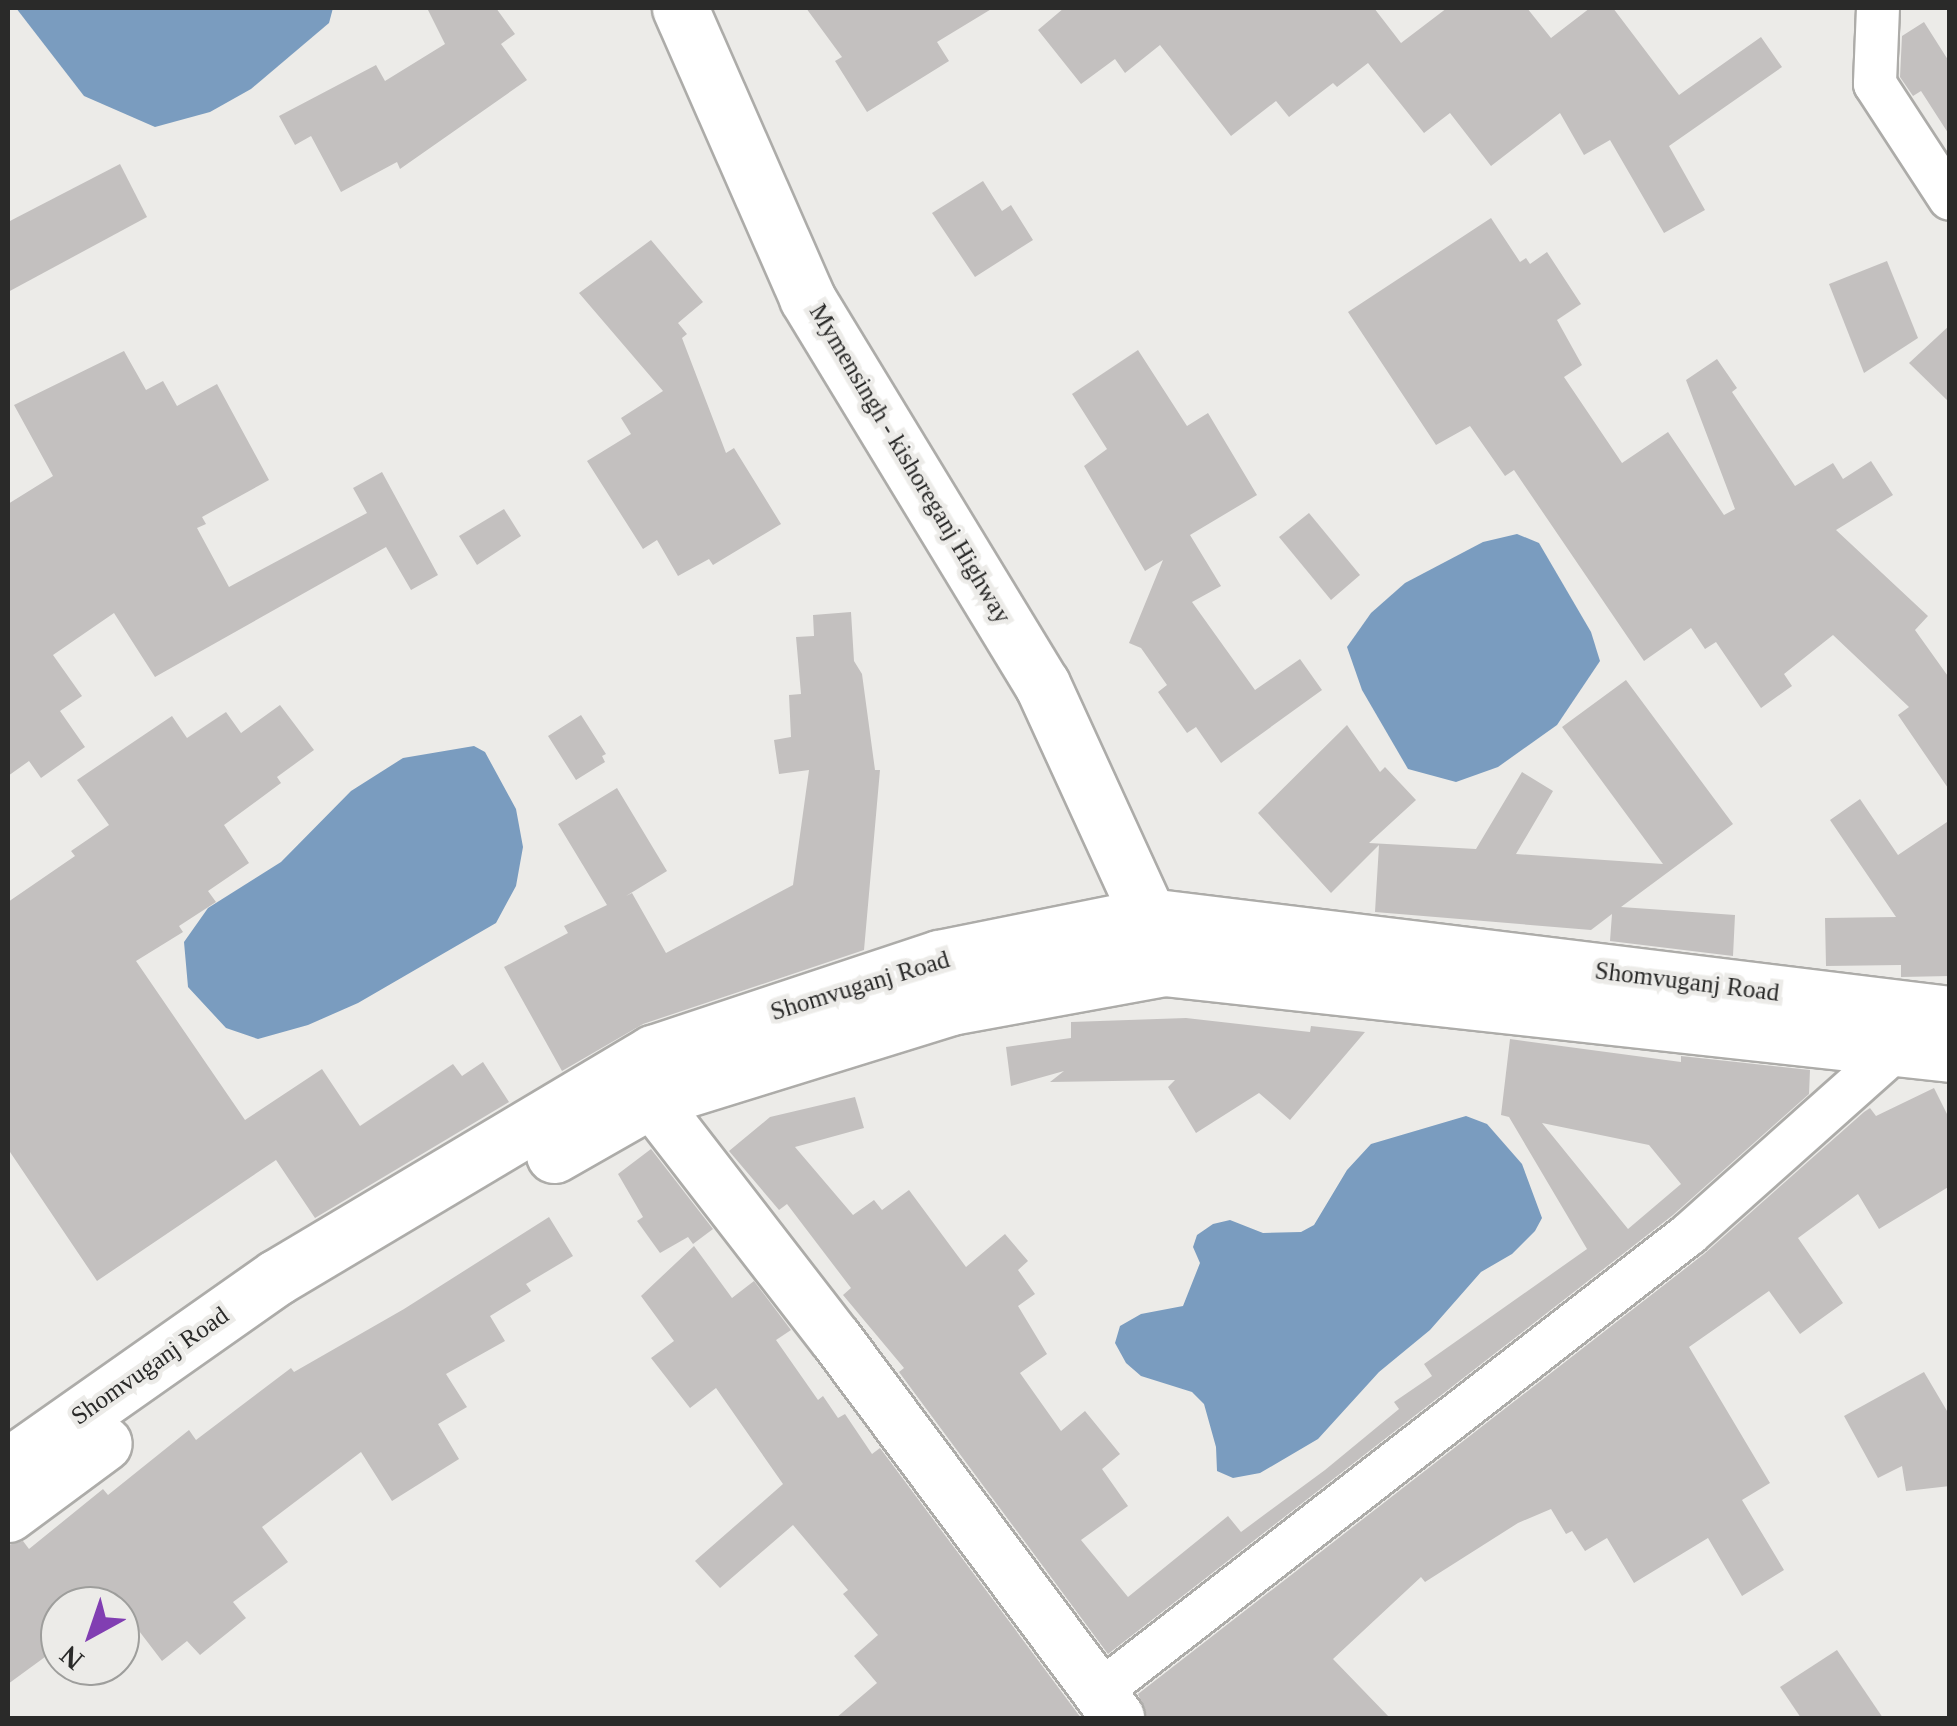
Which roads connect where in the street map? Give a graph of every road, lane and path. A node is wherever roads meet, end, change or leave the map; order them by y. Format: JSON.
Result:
{"nodes":[{"id":1,"x":680,"y":8,"type":"edge"},
{"id":2,"x":1878,"y":8,"type":"edge"},
{"id":3,"x":1950,"y":199,"type":"edge"},
{"id":4,"x":1148,"y":916,"type":"junction"},
{"id":5,"x":1164,"y":968,"type":"junction"},
{"id":6,"x":1938,"y":1027,"type":"edge"},
{"id":7,"x":651,"y":1100,"type":"junction"},
{"id":8,"x":8,"y":1466,"type":"edge"},
{"id":9,"x":8,"y":1514,"type":"edge"},
{"id":10,"x":1108,"y":1706,"type":"edge"}],
"edges":[{"from":1,"to":4,"type":"main road","name":"Mymensingh - kishoreganj Highway"},
{"from":2,"to":3,"type":"street"},
{"from":4,"to":5,"type":"main road"},
{"from":4,"to":6,"type":"main road","name":"Shomvuganj Road"},
{"from":4,"to":8,"type":"main road","name":"Shomvuganj Road"},
{"from":5,"to":6,"type":"main road","name":"Shomvuganj Road"},
{"from":5,"to":7,"type":"main road","name":"Shomvuganj Road"},
{"from":6,"to":10,"type":"street"},
{"from":7,"to":9,"type":"main road","name":"Shomvuganj Road"},
{"from":7,"to":10,"type":"street"}]}
